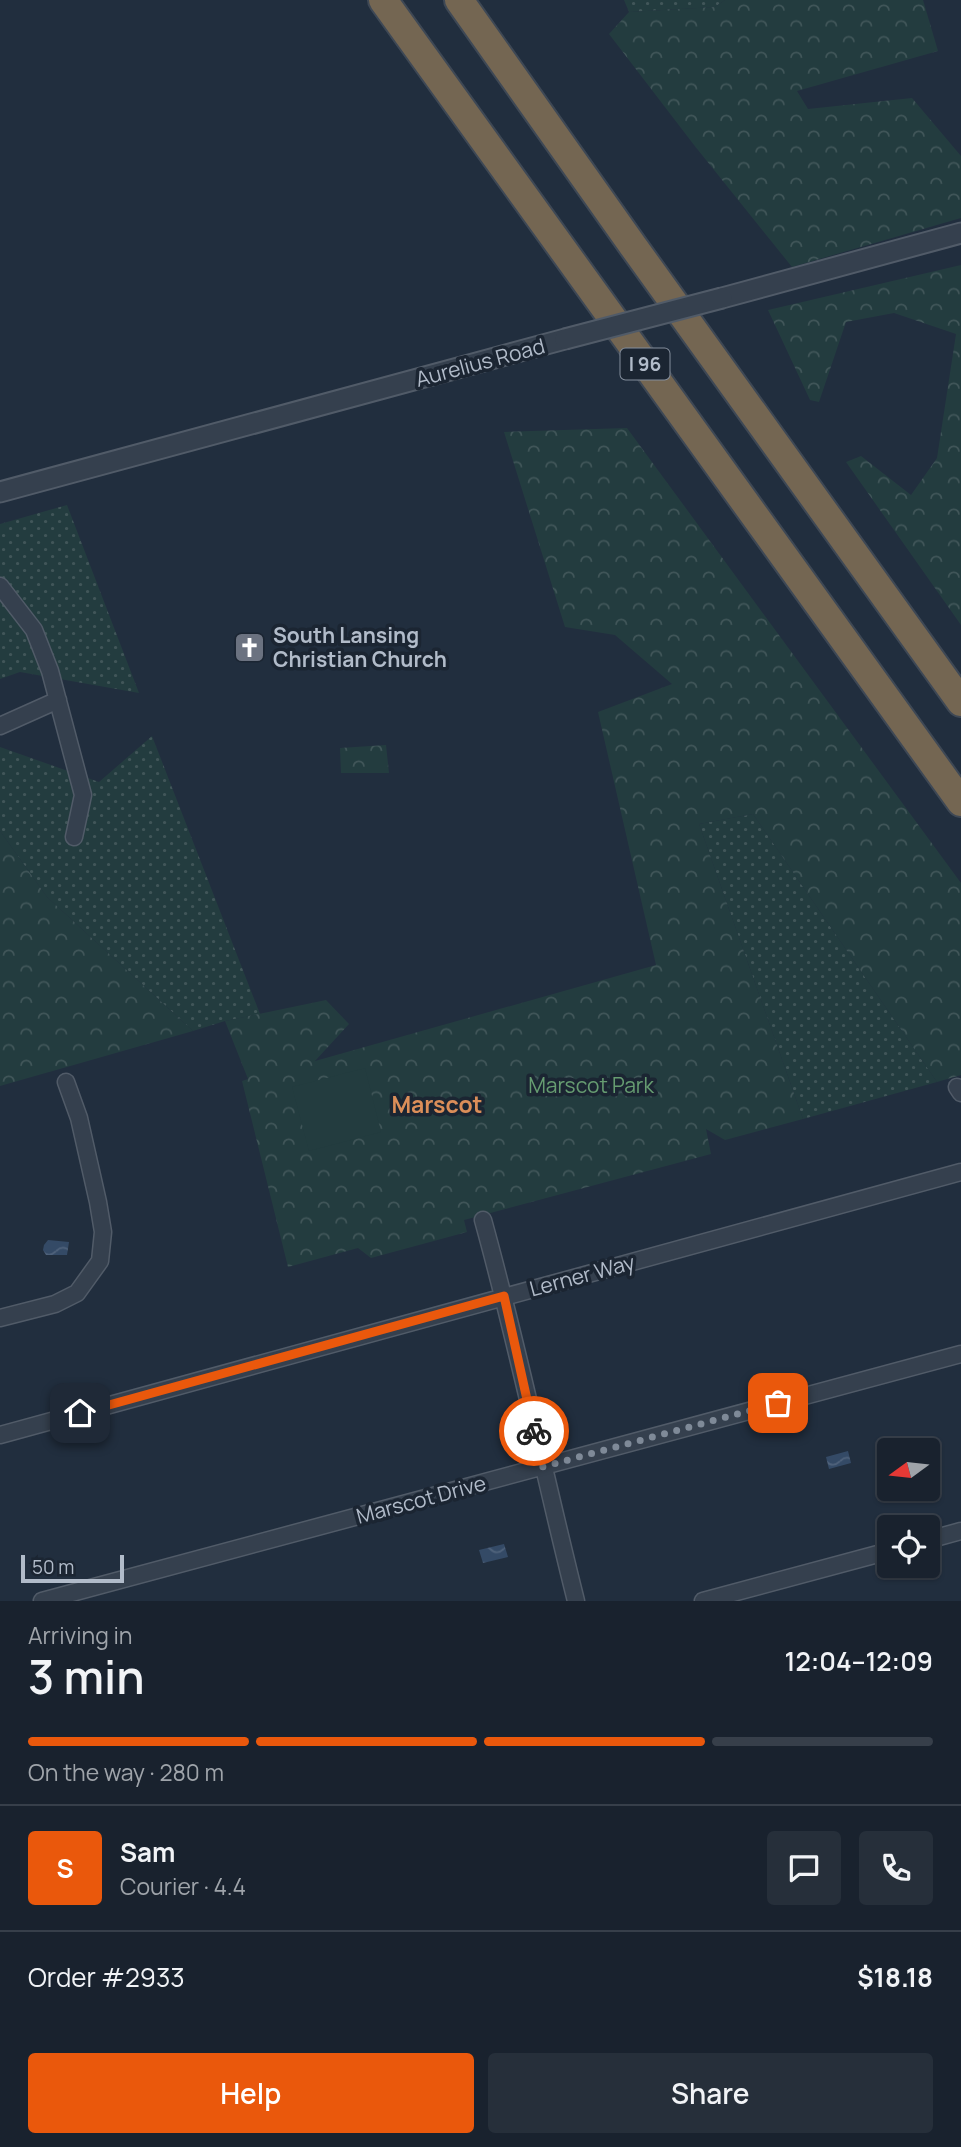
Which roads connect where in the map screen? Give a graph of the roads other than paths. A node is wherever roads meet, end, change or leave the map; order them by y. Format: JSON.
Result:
{"nodes":[{"id":1,"x":383,"y":0,"type":"edge"},
{"id":2,"x":459,"y":0,"type":"edge"},
{"id":3,"x":961,"y":233,"type":"edge"},
{"id":4,"x":0,"y":492,"type":"edge"},
{"id":5,"x":0,"y":586,"type":"edge"},
{"id":6,"x":6,"y":605,"type":"edge"},
{"id":7,"x":58,"y":701,"type":"junction"},
{"id":8,"x":961,"y":702,"type":"edge"},
{"id":9,"x":0,"y":726,"type":"edge"},
{"id":10,"x":961,"y":802,"type":"edge"},
{"id":11,"x":74,"y":837,"type":"dead end"},
{"id":12,"x":66,"y":1082,"type":"dead end"},
{"id":13,"x":961,"y":1172,"type":"edge"},
{"id":14,"x":483,"y":1220,"type":"dead end"},
{"id":15,"x":504,"y":1296,"type":"junction"},
{"id":16,"x":0,"y":1318,"type":"edge"},
{"id":17,"x":961,"y":1354,"type":"edge"},
{"id":18,"x":0,"y":1435,"type":"edge"},
{"id":19,"x":542,"y":1467,"type":"junction"},
{"id":20,"x":961,"y":1531,"type":"edge"},
{"id":21,"x":940,"y":1537,"type":"edge"},
{"id":22,"x":877,"y":1553,"type":"edge"},
{"id":23,"x":42,"y":1601,"type":"edge"},
{"id":24,"x":576,"y":1601,"type":"edge"},
{"id":25,"x":703,"y":1601,"type":"edge"}],
"edges":[{"from":1,"to":10,"type":"highway","number":"I 96"},
{"from":2,"to":8,"type":"highway","number":"I 96"},
{"from":3,"to":4,"type":"street","name":"Aurelius Road","bridge":true},
{"from":5,"to":6,"type":"street"},
{"from":6,"to":7,"type":"street"},
{"from":7,"to":9,"type":"street"},
{"from":7,"to":11,"type":"street"},
{"from":12,"to":16,"type":"street"},
{"from":13,"to":15,"type":"street","name":"Lerner Way"},
{"from":14,"to":15,"type":"street"},
{"from":15,"to":18,"type":"street","name":"Lerner Way"},
{"from":15,"to":19,"type":"street"},
{"from":17,"to":19,"type":"street","name":"Marscot Drive"},
{"from":19,"to":23,"type":"street","name":"Marscot Drive"},
{"from":19,"to":24,"type":"street"},
{"from":20,"to":21,"type":"street"},
{"from":22,"to":25,"type":"street"}]}
